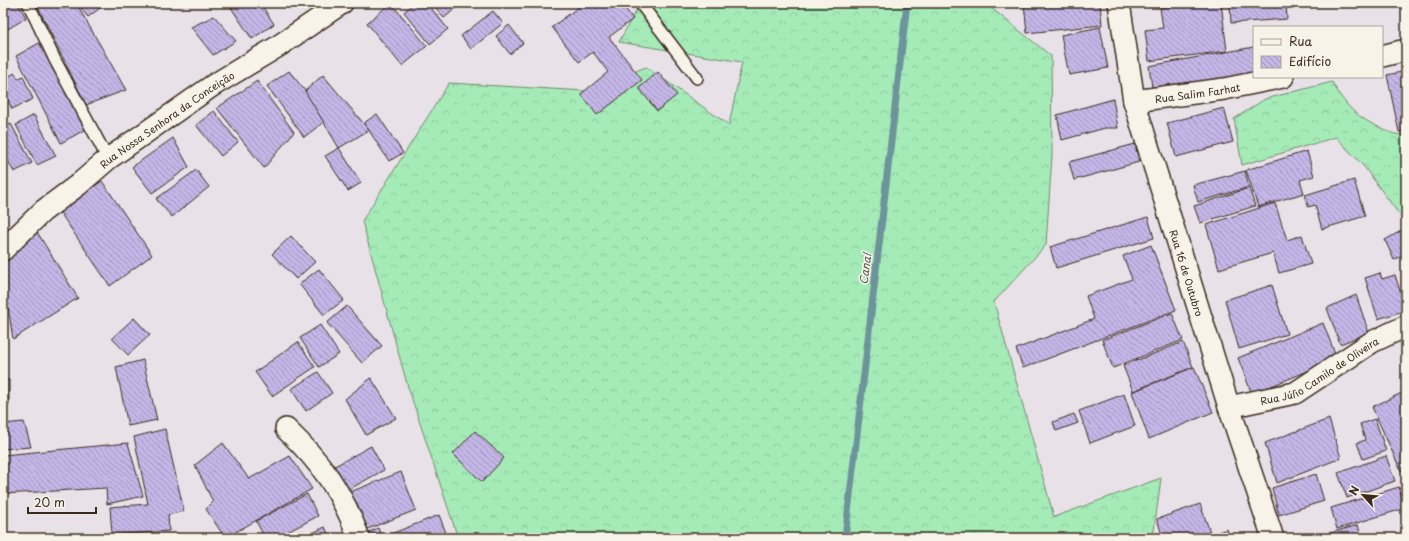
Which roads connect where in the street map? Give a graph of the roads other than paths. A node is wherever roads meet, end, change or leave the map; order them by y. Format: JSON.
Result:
{"nodes":[{"id":1,"x":28,"y":3,"type":"edge"},
{"id":2,"x":342,"y":3,"type":"edge"},
{"id":3,"x":640,"y":3,"type":"edge"},
{"id":4,"x":1119,"y":3,"type":"edge"},
{"id":5,"x":1406,"y":50,"type":"edge"},
{"id":6,"x":1383,"y":56,"type":"edge"},
{"id":7,"x":697,"y":78,"type":"dead end"},
{"id":8,"x":1278,"y":78,"type":"edge"},
{"id":9,"x":1134,"y":101,"type":"junction"},
{"id":10,"x":108,"y":159,"type":"junction"},
{"id":11,"x":3,"y":250,"type":"edge"},
{"id":12,"x":1406,"y":326,"type":"edge"},
{"id":13,"x":1229,"y":407,"type":"junction"},
{"id":14,"x":286,"y":429,"type":"dead end"},
{"id":15,"x":359,"y":538,"type":"edge"},
{"id":16,"x":1273,"y":538,"type":"edge"}],
"edges":[{"from":1,"to":10,"type":"lane"},
{"from":2,"to":10,"type":"street","name":"Rua Nossa Senhora da Conceição"},
{"from":3,"to":7,"type":"lane"},
{"from":4,"to":9,"type":"street","name":"Rua 16 de Outubro"},
{"from":5,"to":6,"type":"street"},
{"from":8,"to":9,"type":"street","name":"Rua Salim Farhat"},
{"from":9,"to":13,"type":"street","name":"Rua 16 de Outubro"},
{"from":10,"to":11,"type":"street","name":"Rua Nossa Senhora da Conceição"},
{"from":12,"to":13,"type":"street","name":"Rua Júlio Camilo de Oliveira"},
{"from":13,"to":16,"type":"street","name":"Rua 16 de Outubro"},
{"from":14,"to":15,"type":"street"}]}
